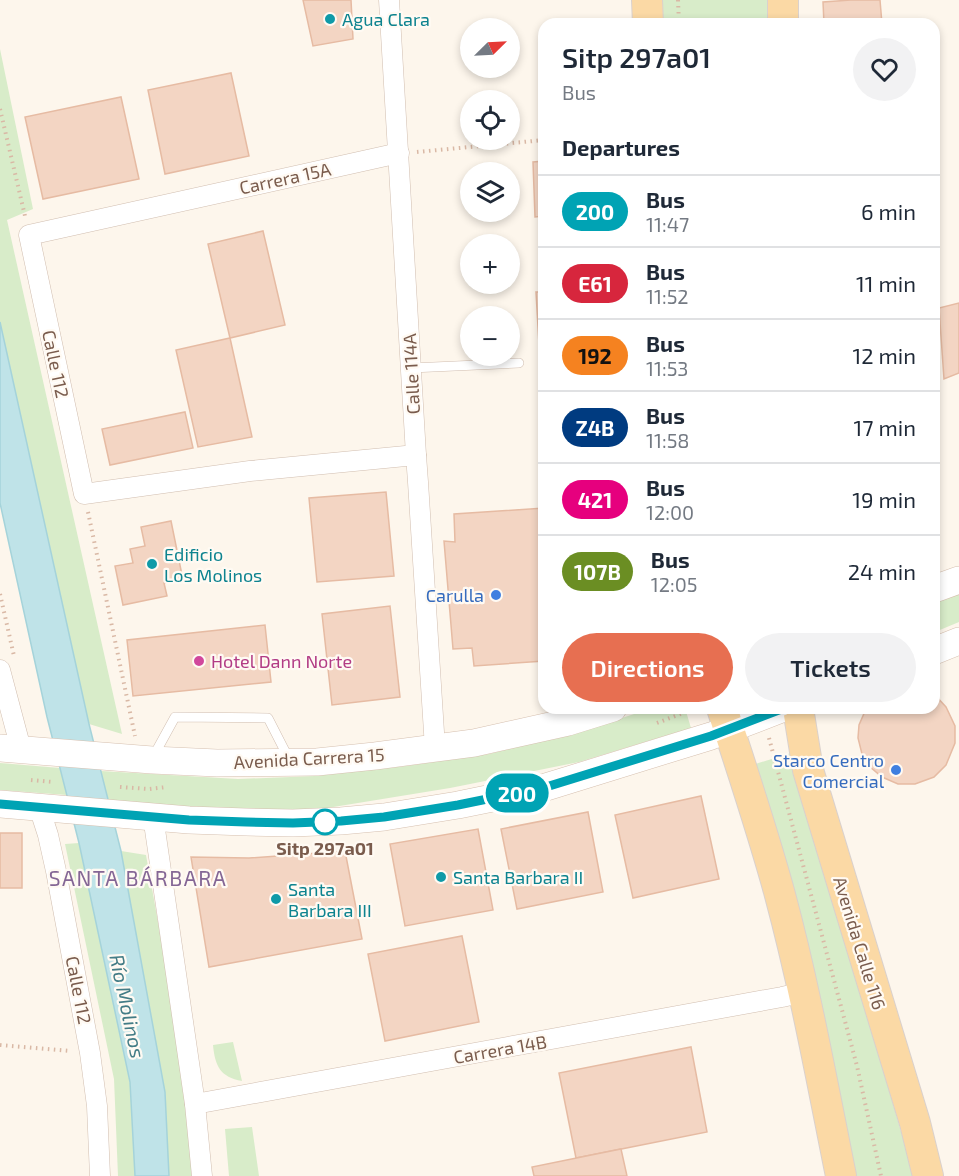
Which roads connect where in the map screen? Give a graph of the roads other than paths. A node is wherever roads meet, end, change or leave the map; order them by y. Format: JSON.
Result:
{"nodes":[{"id":1,"x":389,"y":0,"type":"edge"},
{"id":2,"x":647,"y":0,"type":"edge"},
{"id":3,"x":783,"y":0,"type":"edge"},
{"id":4,"x":648,"y":18,"type":"edge"},
{"id":5,"x":783,"y":18,"type":"edge"},
{"id":6,"x":399,"y":153,"type":"junction"},
{"id":7,"x":29,"y":235,"type":"joint"},
{"id":8,"x":460,"y":366,"type":"edge"},
{"id":9,"x":411,"y":368,"type":"junction"},
{"id":10,"x":416,"y":455,"type":"junction"},
{"id":11,"x":959,"y":580,"type":"edge"},
{"id":12,"x":940,"y":587,"type":"edge"},
{"id":13,"x":959,"y":641,"type":"edge"},
{"id":14,"x":940,"y":649,"type":"edge"},
{"id":15,"x":0,"y":670,"type":"edge"},
{"id":16,"x":594,"y":714,"type":"edge"},
{"id":17,"x":749,"y":714,"type":"edge"},
{"id":18,"x":799,"y":714,"type":"edge"},
{"id":19,"x":725,"y":718,"type":"edge"},
{"id":20,"x":435,"y":748,"type":"junction"},
{"id":21,"x":11,"y":749,"type":"edge"},
{"id":22,"x":139,"y":759,"type":"junction"},
{"id":23,"x":290,"y":761,"type":"junction"},
{"id":24,"x":0,"y":804,"type":"edge"},
{"id":25,"x":52,"y":808,"type":"junction"},
{"id":26,"x":146,"y":816,"type":"junction"},
{"id":27,"x":804,"y":992,"type":"junction"},
{"id":28,"x":195,"y":1104,"type":"junction"},
{"id":29,"x":100,"y":1176,"type":"edge"},
{"id":30,"x":202,"y":1176,"type":"edge"},
{"id":31,"x":841,"y":1176,"type":"edge"},
{"id":32,"x":928,"y":1176,"type":"edge"}],
"edges":[{"from":1,"to":6,"type":"street","name":"Calle 114A"},
{"from":2,"to":4,"type":"main road"},
{"from":3,"to":5,"type":"main road"},
{"from":6,"to":7,"type":"street","name":"Carrera 15A"},
{"from":6,"to":9,"type":"street","name":"Calle 114A"},
{"from":7,"to":10,"type":"street","name":"Calle 112"},
{"from":8,"to":9,"type":"lane"},
{"from":9,"to":10,"type":"street","name":"Calle 114A"},
{"from":10,"to":20,"type":"street","name":"Calle 114A"},
{"from":11,"to":12,"type":"main road"},
{"from":13,"to":14,"type":"main road"},
{"from":15,"to":21,"type":"street"},
{"from":16,"to":20,"type":"main road","name":"Avenida Carrera 15"},
{"from":17,"to":19,"type":"main road"},
{"from":18,"to":32,"type":"main road","name":"Avenida Calle 116"},
{"from":19,"to":26,"type":"main road"},
{"from":19,"to":27,"type":"main road"},
{"from":20,"to":23,"type":"main road","name":"Avenida Carrera 15"},
{"from":21,"to":22,"type":"main road","name":"Avenida Carrera 15"},
{"from":22,"to":23,"type":"main road","name":"Avenida Carrera 15"},
{"from":22,"to":23,"type":"lane"},
{"from":24,"to":25,"type":"main road"},
{"from":25,"to":26,"type":"main road"},
{"from":25,"to":29,"type":"street","name":"Calle 112"},
{"from":26,"to":28,"type":"street"},
{"from":27,"to":28,"type":"street","name":"Carrera 14B"},
{"from":27,"to":31,"type":"main road"},
{"from":28,"to":30,"type":"street"}]}
